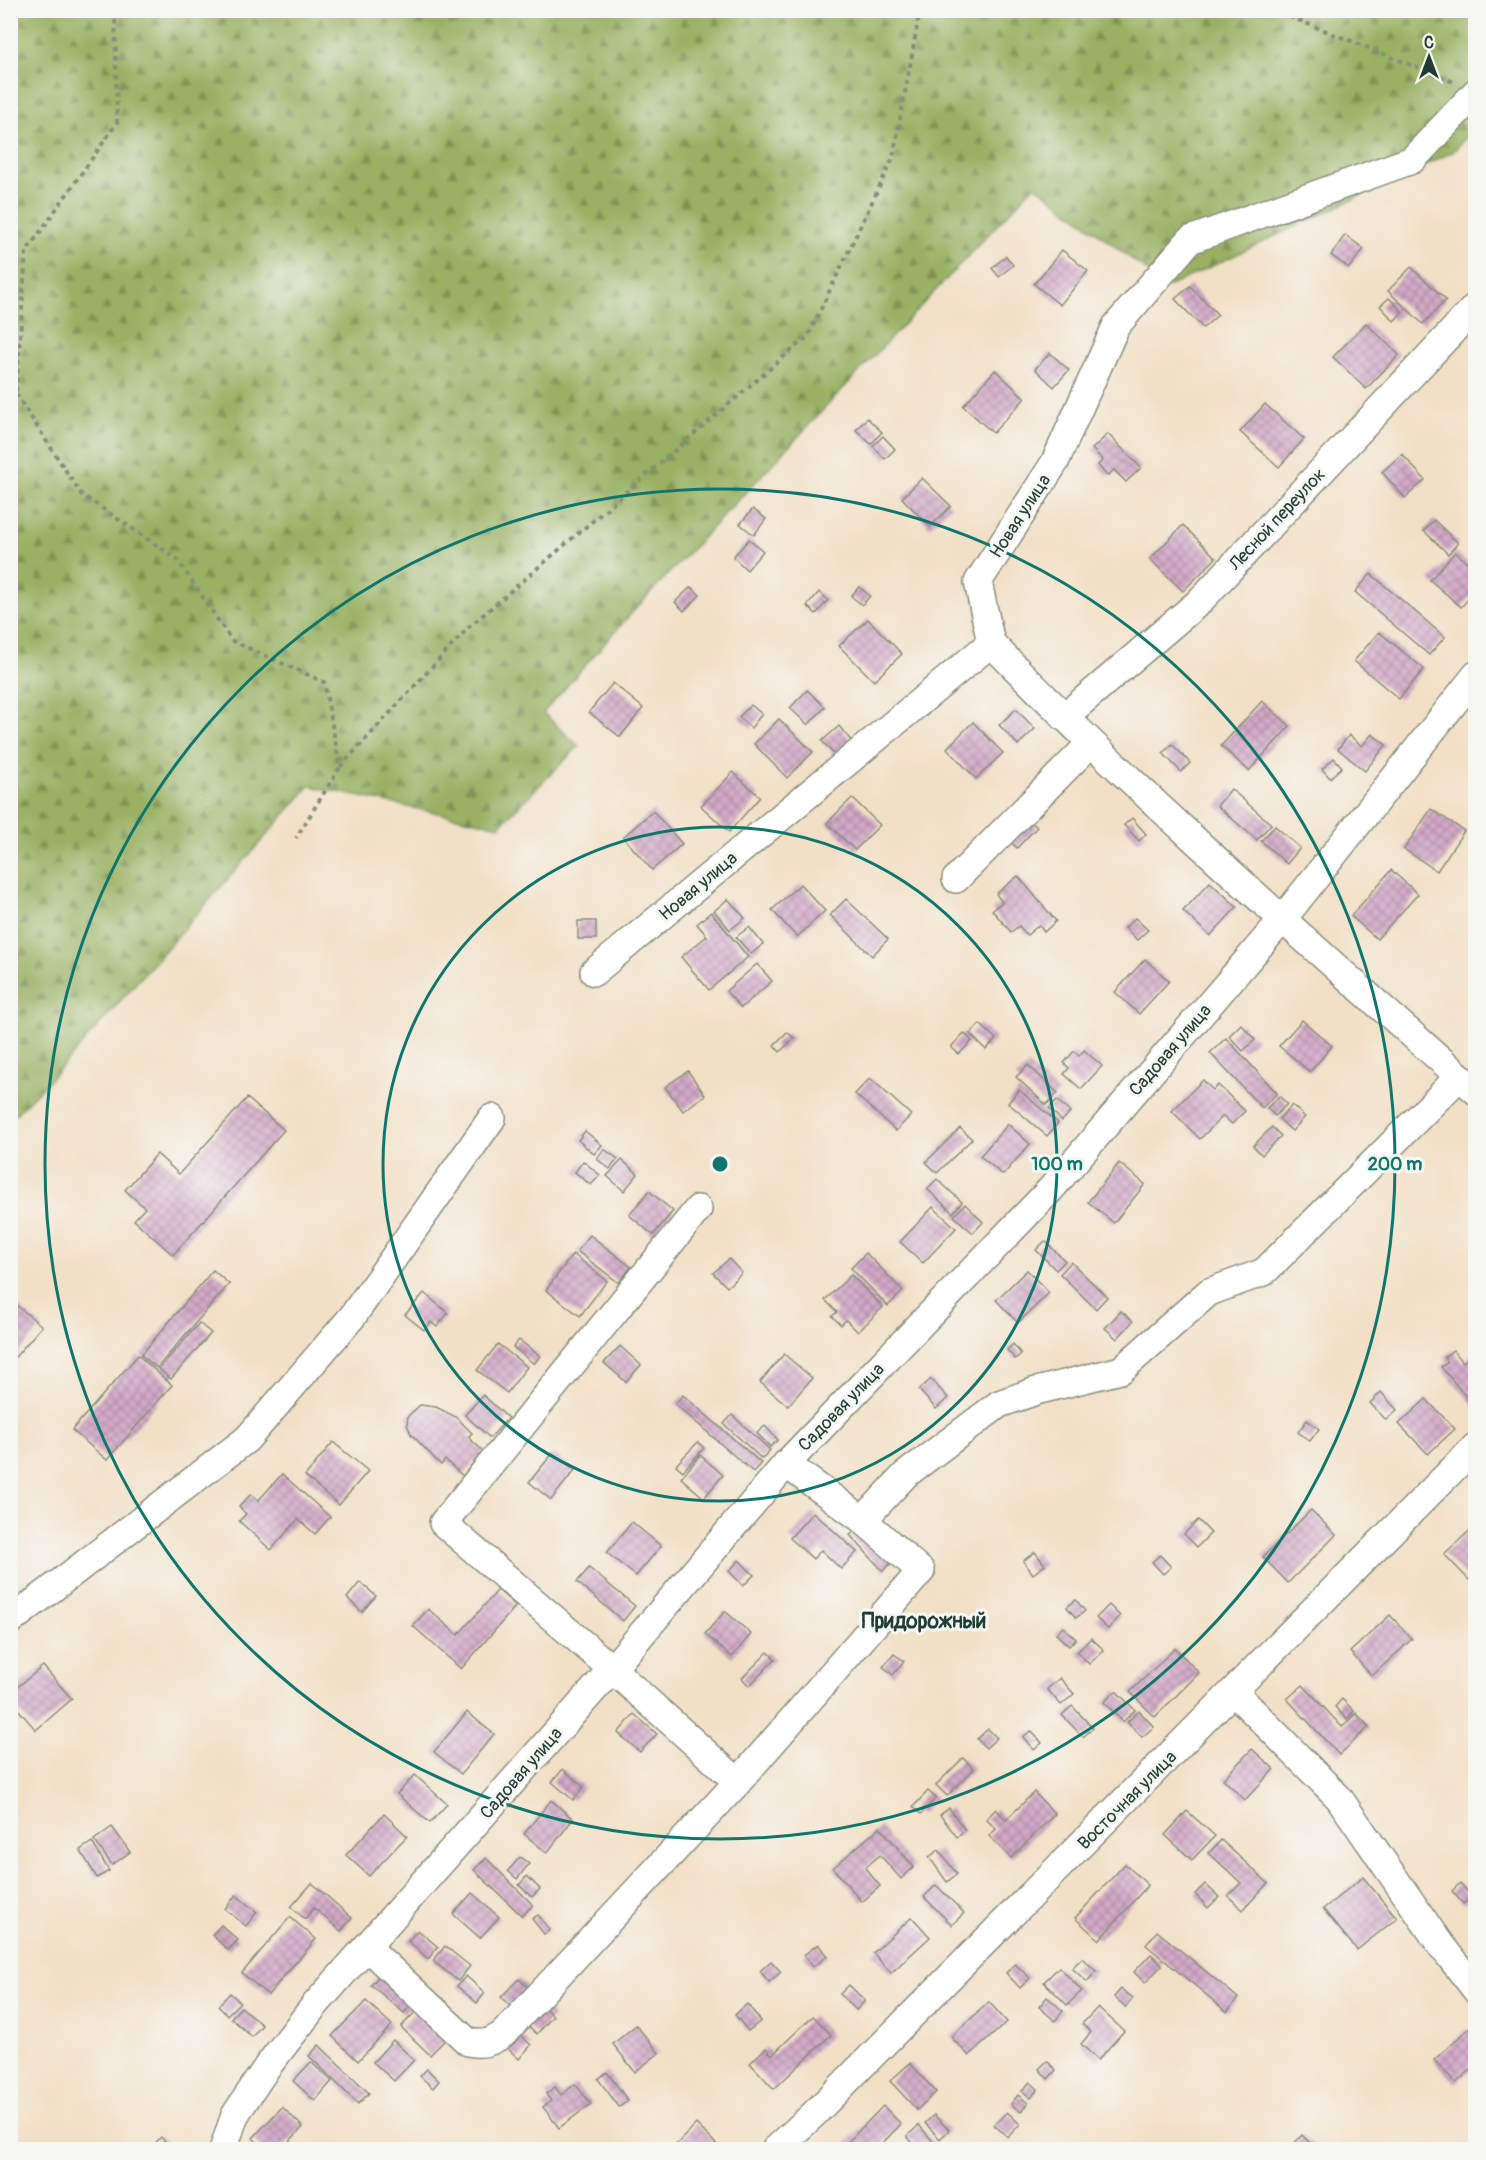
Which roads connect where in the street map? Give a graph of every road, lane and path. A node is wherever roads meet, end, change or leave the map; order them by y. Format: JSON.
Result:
{"nodes":[{"id":1,"x":115,"y":10,"type":"edge"},
{"id":2,"x":928,"y":10,"type":"edge"},
{"id":3,"x":1273,"y":10,"type":"edge"},
{"id":4,"x":1465,"y":87,"type":"edge"},
{"id":5,"x":1476,"y":306,"type":"edge"},
{"id":6,"x":10,"y":392,"type":"edge"},
{"id":7,"x":16,"y":394,"type":"junction"},
{"id":8,"x":992,"y":643,"type":"junction"},
{"id":9,"x":1476,"y":675,"type":"edge"},
{"id":10,"x":1064,"y":717,"type":"junction"},
{"id":11,"x":1091,"y":743,"type":"junction"},
{"id":12,"x":340,"y":767,"type":"junction"},
{"id":13,"x":296,"y":838,"type":"dead end"},
{"id":14,"x":956,"y":879,"type":"dead end"},
{"id":15,"x":1281,"y":921,"type":"junction"},
{"id":16,"x":594,"y":972,"type":"dead end"},
{"id":17,"x":1467,"y":1084,"type":"edge"},
{"id":18,"x":492,"y":1118,"type":"dead end"},
{"id":19,"x":698,"y":1209,"type":"dead end"},
{"id":20,"x":1476,"y":1446,"type":"edge"},
{"id":21,"x":786,"y":1464,"type":"junction"},
{"id":22,"x":863,"y":1520,"type":"junction"},
{"id":23,"x":13,"y":1615,"type":"edge"},
{"id":24,"x":612,"y":1669,"type":"junction"},
{"id":25,"x":1234,"y":1692,"type":"junction"},
{"id":26,"x":738,"y":1782,"type":"junction"},
{"id":27,"x":368,"y":1948,"type":"junction"},
{"id":28,"x":1476,"y":1990,"type":"edge"},
{"id":29,"x":223,"y":2150,"type":"edge"},
{"id":30,"x":775,"y":2150,"type":"edge"}],
"edges":[{"from":1,"to":7,"type":"path"},
{"from":2,"to":12,"type":"path"},
{"from":3,"to":4,"type":"path"},
{"from":4,"to":8,"type":"street","name":"Новая улица"},
{"from":5,"to":10,"type":"street","name":"Лесной переулок"},
{"from":6,"to":7,"type":"path"},
{"from":7,"to":12,"type":"path"},
{"from":8,"to":10,"type":"street"},
{"from":8,"to":16,"type":"street","name":"Новая улица"},
{"from":9,"to":15,"type":"street","name":"Садовая улица"},
{"from":10,"to":11,"type":"street"},
{"from":11,"to":14,"type":"street"},
{"from":11,"to":15,"type":"street"},
{"from":12,"to":13,"type":"path"},
{"from":15,"to":17,"type":"street"},
{"from":15,"to":21,"type":"street","name":"Садовая улица"},
{"from":17,"to":22,"type":"street"},
{"from":18,"to":23,"type":"street"},
{"from":19,"to":24,"type":"street"},
{"from":20,"to":25,"type":"street","name":"Восточная улица"},
{"from":21,"to":22,"type":"street"},
{"from":21,"to":24,"type":"street","name":"Садовая улица"},
{"from":22,"to":26,"type":"street"},
{"from":24,"to":26,"type":"street"},
{"from":24,"to":27,"type":"street","name":"Садовая улица"},
{"from":25,"to":28,"type":"street"},
{"from":25,"to":30,"type":"street","name":"Восточная улица"},
{"from":26,"to":27,"type":"street"},
{"from":27,"to":29,"type":"street","name":"Садовая улица"}]}
